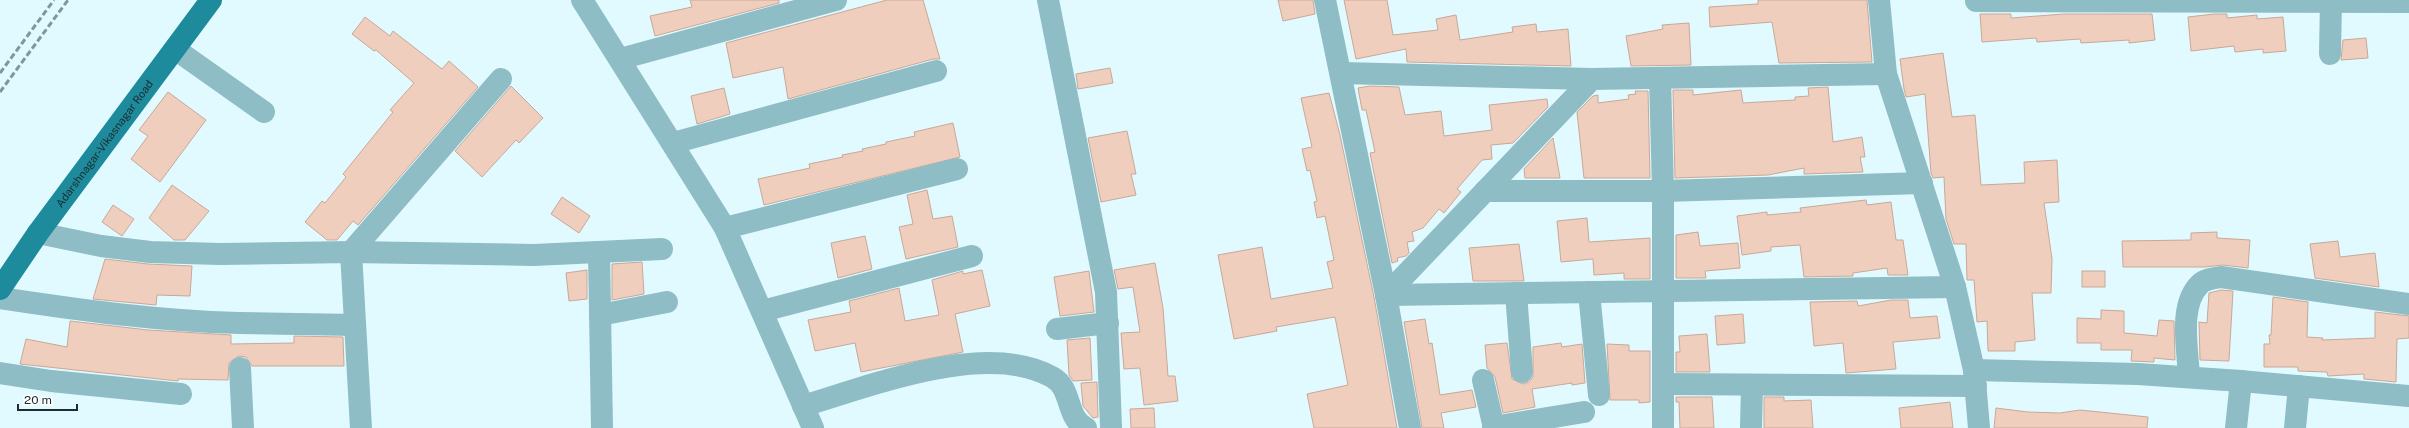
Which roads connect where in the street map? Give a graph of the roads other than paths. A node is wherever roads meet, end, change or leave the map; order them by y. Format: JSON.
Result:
{"nodes":[{"id":1,"x":211,"y":0,"type":"edge"},
{"id":2,"x":582,"y":0,"type":"edge"},
{"id":3,"x":836,"y":0,"type":"edge"},
{"id":4,"x":1048,"y":0,"type":"edge"},
{"id":5,"x":1325,"y":0,"type":"edge"},
{"id":6,"x":1879,"y":0,"type":"edge"},
{"id":7,"x":1976,"y":1,"type":"dead end"},
{"id":8,"x":2331,"y":1,"type":"edge"},
{"id":9,"x":2409,"y":2,"type":"edge"},
{"id":10,"x":175,"y":49,"type":"junction"},
{"id":11,"x":2330,"y":54,"type":"dead end"},
{"id":12,"x":620,"y":59,"type":"junction"},
{"id":13,"x":936,"y":71,"type":"dead end"},
{"id":14,"x":1341,"y":73,"type":"junction"},
{"id":15,"x":1886,"y":74,"type":"junction"},
{"id":16,"x":1660,"y":78,"type":"junction"},
{"id":17,"x":501,"y":79,"type":"dead end"},
{"id":18,"x":1592,"y":79,"type":"junction"},
{"id":19,"x":264,"y":112,"type":"dead end"},
{"id":20,"x":673,"y":142,"type":"junction"},
{"id":21,"x":957,"y":169,"type":"dead end"},
{"id":22,"x":1922,"y":183,"type":"junction"},
{"id":23,"x":1485,"y":191,"type":"junction"},
{"id":24,"x":1663,"y":191,"type":"junction"},
{"id":25,"x":724,"y":228,"type":"junction"},
{"id":26,"x":38,"y":233,"type":"junction"},
{"id":27,"x":662,"y":249,"type":"dead end"},
{"id":28,"x":351,"y":252,"type":"junction"},
{"id":29,"x":599,"y":252,"type":"junction"},
{"id":30,"x":972,"y":256,"type":"dead end"},
{"id":31,"x":1955,"y":288,"type":"junction"},
{"id":32,"x":0,"y":289,"type":"edge"},
{"id":33,"x":1662,"y":291,"type":"junction"},
{"id":34,"x":1589,"y":292,"type":"junction"},
{"id":35,"x":1516,"y":293,"type":"junction"},
{"id":36,"x":1386,"y":295,"type":"junction"},
{"id":37,"x":0,"y":298,"type":"edge"},
{"id":38,"x":667,"y":302,"type":"dead end"},
{"id":39,"x":2409,"y":304,"type":"edge"},
{"id":40,"x":762,"y":312,"type":"junction"},
{"id":41,"x":600,"y":315,"type":"junction"},
{"id":42,"x":1108,"y":323,"type":"junction"},
{"id":43,"x":355,"y":325,"type":"junction"},
{"id":44,"x":1057,"y":329,"type":"dead end"},
{"id":45,"x":240,"y":368,"type":"dead end"},
{"id":46,"x":1522,"y":372,"type":"dead end"},
{"id":47,"x":0,"y":373,"type":"edge"},
{"id":48,"x":2189,"y":377,"type":"junction"},
{"id":49,"x":1975,"y":378,"type":"junction"},
{"id":50,"x":1483,"y":380,"type":"dead end"},
{"id":51,"x":2241,"y":381,"type":"junction"},
{"id":52,"x":1664,"y":384,"type":"junction"},
{"id":53,"x":1752,"y":385,"type":"junction"},
{"id":54,"x":2298,"y":386,"type":"junction"},
{"id":55,"x":181,"y":394,"type":"dead end"},
{"id":56,"x":1599,"y":395,"type":"dead end"},
{"id":57,"x":2409,"y":396,"type":"edge"},
{"id":58,"x":803,"y":406,"type":"junction"},
{"id":59,"x":1584,"y":412,"type":"dead end"},
{"id":60,"x":1493,"y":427,"type":"edge"},
{"id":61,"x":243,"y":428,"type":"edge"},
{"id":62,"x":361,"y":428,"type":"edge"},
{"id":63,"x":602,"y":428,"type":"edge"},
{"id":64,"x":813,"y":428,"type":"edge"},
{"id":65,"x":1086,"y":428,"type":"edge"},
{"id":66,"x":1111,"y":428,"type":"edge"},
{"id":67,"x":1410,"y":428,"type":"edge"},
{"id":68,"x":1663,"y":428,"type":"edge"},
{"id":69,"x":1750,"y":428,"type":"edge"},
{"id":70,"x":1979,"y":428,"type":"edge"},
{"id":71,"x":2236,"y":428,"type":"edge"},
{"id":72,"x":2295,"y":428,"type":"edge"}],
"edges":[{"from":1,"to":10,"type":"main road","name":"Adarshnagar-Vikasnagar Road"},
{"from":2,"to":12,"type":"street"},
{"from":3,"to":12,"type":"street"},
{"from":4,"to":42,"type":"street"},
{"from":5,"to":14,"type":"street"},
{"from":6,"to":15,"type":"street"},
{"from":7,"to":8,"type":"street"},
{"from":8,"to":9,"type":"street"},
{"from":8,"to":11,"type":"street"},
{"from":10,"to":19,"type":"street"},
{"from":10,"to":26,"type":"main road","name":"Adarshnagar-Vikasnagar Road"},
{"from":12,"to":20,"type":"street"},
{"from":13,"to":20,"type":"street"},
{"from":14,"to":18,"type":"street"},
{"from":14,"to":36,"type":"street"},
{"from":15,"to":16,"type":"street"},
{"from":15,"to":22,"type":"street"},
{"from":16,"to":18,"type":"street"},
{"from":16,"to":24,"type":"street"},
{"from":17,"to":28,"type":"street"},
{"from":18,"to":23,"type":"street"},
{"from":20,"to":25,"type":"street"},
{"from":21,"to":25,"type":"street"},
{"from":22,"to":24,"type":"street"},
{"from":22,"to":31,"type":"street"},
{"from":23,"to":24,"type":"street"},
{"from":23,"to":36,"type":"street"},
{"from":24,"to":33,"type":"street"},
{"from":25,"to":40,"type":"street"},
{"from":26,"to":28,"type":"street"},
{"from":26,"to":32,"type":"main road","name":"Adarshnagar-Vikasnagar Road"},
{"from":27,"to":29,"type":"street"},
{"from":28,"to":29,"type":"street"},
{"from":28,"to":43,"type":"street"},
{"from":29,"to":41,"type":"street"},
{"from":30,"to":40,"type":"street"},
{"from":31,"to":33,"type":"street"},
{"from":31,"to":49,"type":"street"},
{"from":33,"to":34,"type":"street"},
{"from":33,"to":52,"type":"street"},
{"from":34,"to":35,"type":"street"},
{"from":34,"to":56,"type":"street"},
{"from":35,"to":36,"type":"street"},
{"from":35,"to":46,"type":"street"},
{"from":36,"to":67,"type":"street"},
{"from":37,"to":43,"type":"street"},
{"from":38,"to":41,"type":"street"},
{"from":39,"to":48,"type":"street"},
{"from":40,"to":58,"type":"street"},
{"from":41,"to":63,"type":"street"},
{"from":42,"to":44,"type":"street"},
{"from":42,"to":66,"type":"street"},
{"from":43,"to":62,"type":"street"},
{"from":45,"to":61,"type":"street"},
{"from":47,"to":55,"type":"street"},
{"from":48,"to":49,"type":"street"},
{"from":48,"to":51,"type":"street"},
{"from":49,"to":53,"type":"street"},
{"from":49,"to":70,"type":"street"},
{"from":50,"to":60,"type":"street"},
{"from":51,"to":54,"type":"street"},
{"from":51,"to":71,"type":"street"},
{"from":52,"to":53,"type":"street"},
{"from":52,"to":68,"type":"street"},
{"from":53,"to":69,"type":"street"},
{"from":54,"to":57,"type":"street"},
{"from":54,"to":72,"type":"street"},
{"from":58,"to":64,"type":"street"},
{"from":58,"to":65,"type":"street"},
{"from":59,"to":60,"type":"street"}]}
